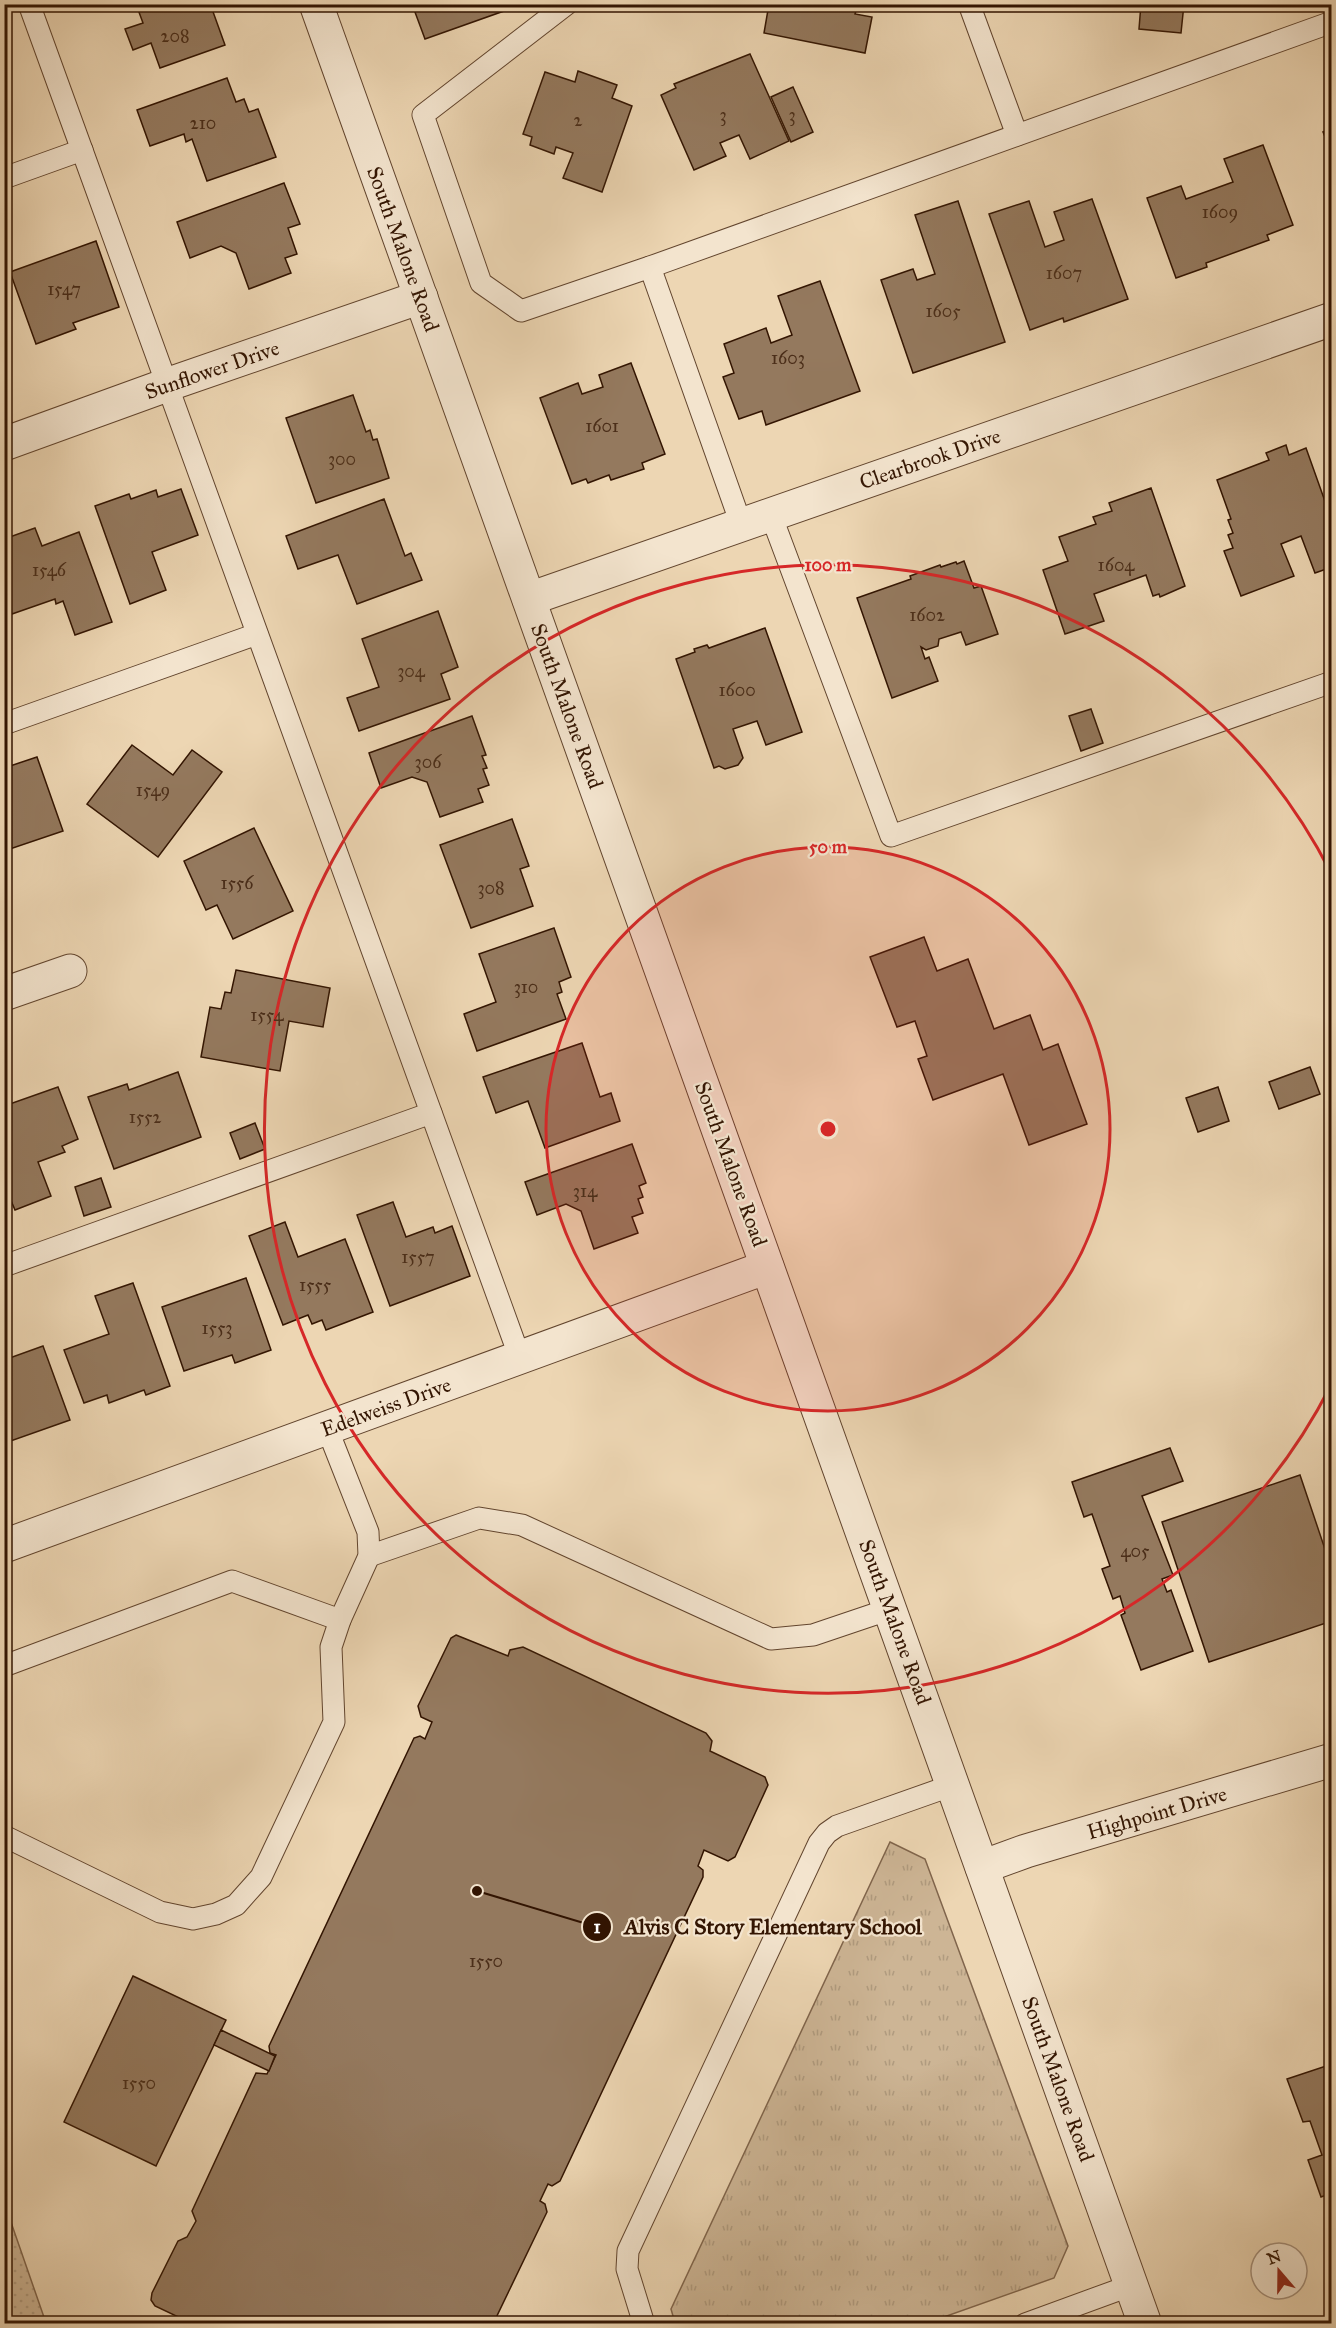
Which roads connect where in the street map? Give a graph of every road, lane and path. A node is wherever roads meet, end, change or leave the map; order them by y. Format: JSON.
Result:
{"nodes":[{"id":1,"x":29,"y":4,"type":"edge"},
{"id":2,"x":316,"y":4,"type":"edge"},
{"id":3,"x":567,"y":4,"type":"edge"},
{"id":4,"x":969,"y":4,"type":"edge"},
{"id":5,"x":1332,"y":22,"type":"edge"},
{"id":6,"x":1017,"y":135,"type":"junction"},
{"id":7,"x":82,"y":150,"type":"junction"},
{"id":8,"x":4,"y":178,"type":"edge"},
{"id":9,"x":650,"y":267,"type":"junction"},
{"id":10,"x":421,"y":297,"type":"junction"},
{"id":11,"x":1332,"y":319,"type":"edge"},
{"id":12,"x":166,"y":385,"type":"junction"},
{"id":13,"x":4,"y":444,"type":"edge"},
{"id":14,"x":756,"y":520,"type":"junction"},
{"id":15,"x":529,"y":599,"type":"junction"},
{"id":16,"x":257,"y":634,"type":"junction"},
{"id":17,"x":1332,"y":681,"type":"edge"},
{"id":18,"x":4,"y":724,"type":"edge"},
{"id":19,"x":70,"y":971,"type":"dead end"},
{"id":20,"x":4,"y":994,"type":"edge"},
{"id":21,"x":431,"y":1113,"type":"junction"},
{"id":22,"x":4,"y":1266,"type":"edge"},
{"id":23,"x":767,"y":1267,"type":"junction"},
{"id":24,"x":520,"y":1358,"type":"junction"},
{"id":25,"x":327,"y":1428,"type":"junction"},
{"id":26,"x":4,"y":1546,"type":"edge"},
{"id":27,"x":369,"y":1556,"type":"junction"},
{"id":28,"x":890,"y":1609,"type":"junction"},
{"id":29,"x":340,"y":1620,"type":"junction"},
{"id":30,"x":4,"y":1665,"type":"edge"},
{"id":31,"x":1332,"y":1760,"type":"edge"},
{"id":32,"x":953,"y":1785,"type":"junction"},
{"id":33,"x":4,"y":1836,"type":"edge"},
{"id":34,"x":982,"y":1867,"type":"junction"},
{"id":35,"x":1132,"y":2284,"type":"junction"},
{"id":36,"x":4,"y":2312,"type":"edge"},
{"id":37,"x":6,"y":2324,"type":"edge"},
{"id":38,"x":644,"y":2324,"type":"edge"},
{"id":39,"x":1025,"y":2324,"type":"edge"},
{"id":40,"x":1145,"y":2324,"type":"edge"}],
"edges":[{"from":1,"to":7,"type":"lane"},
{"from":2,"to":10,"type":"street","name":"South Malone Road"},
{"from":3,"to":9,"type":"lane"},
{"from":4,"to":6,"type":"lane"},
{"from":5,"to":6,"type":"lane"},
{"from":6,"to":9,"type":"lane"},
{"from":7,"to":8,"type":"lane"},
{"from":7,"to":12,"type":"lane"},
{"from":9,"to":14,"type":"lane"},
{"from":10,"to":12,"type":"street","name":"Sunflower Drive"},
{"from":10,"to":15,"type":"street","name":"South Malone Road"},
{"from":11,"to":14,"type":"street","name":"Clearbrook Drive"},
{"from":12,"to":13,"type":"street","name":"Sunflower Drive"},
{"from":12,"to":16,"type":"lane"},
{"from":14,"to":15,"type":"street","name":"Clearbrook Drive"},
{"from":14,"to":17,"type":"lane"},
{"from":15,"to":23,"type":"street","name":"South Malone Road"},
{"from":16,"to":18,"type":"lane"},
{"from":16,"to":21,"type":"lane"},
{"from":19,"to":20,"type":"street"},
{"from":21,"to":22,"type":"lane"},
{"from":21,"to":24,"type":"lane"},
{"from":23,"to":24,"type":"street","name":"Edelweiss Drive"},
{"from":23,"to":28,"type":"street","name":"South Malone Road"},
{"from":24,"to":25,"type":"street","name":"Edelweiss Drive"},
{"from":25,"to":26,"type":"street","name":"Edelweiss Drive"},
{"from":25,"to":27,"type":"lane"},
{"from":27,"to":28,"type":"lane"},
{"from":27,"to":29,"type":"lane"},
{"from":28,"to":32,"type":"street","name":"South Malone Road"},
{"from":29,"to":30,"type":"lane"},
{"from":29,"to":33,"type":"lane"},
{"from":31,"to":34,"type":"street","name":"Highpoint Drive"},
{"from":32,"to":34,"type":"street","name":"South Malone Road"},
{"from":32,"to":38,"type":"lane"},
{"from":34,"to":35,"type":"street","name":"South Malone Road"},
{"from":35,"to":39,"type":"lane"},
{"from":35,"to":40,"type":"street","name":"South Malone Road"},
{"from":36,"to":37,"type":"path"}]}
